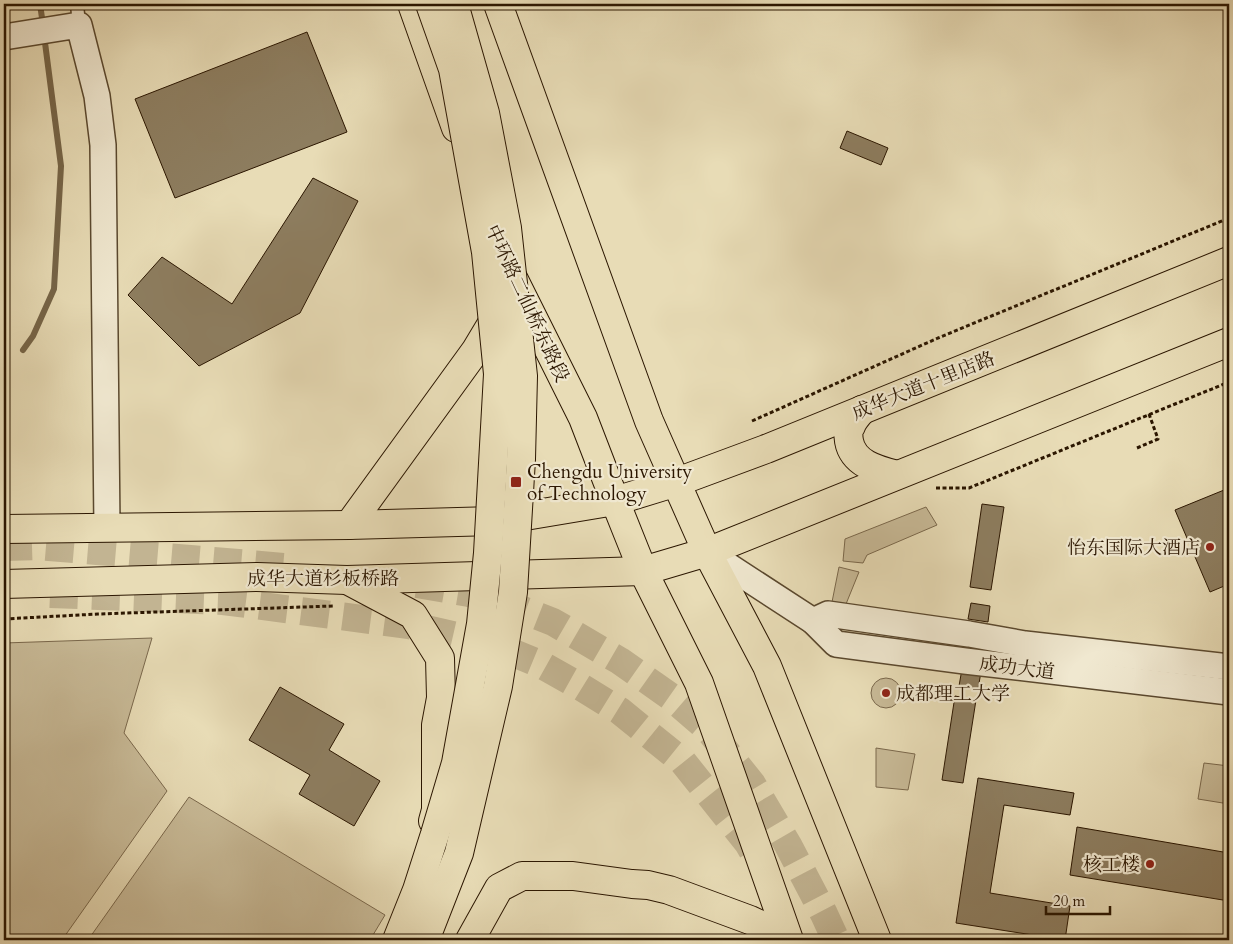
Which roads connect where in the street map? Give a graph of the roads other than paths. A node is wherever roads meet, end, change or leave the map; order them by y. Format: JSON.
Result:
{"nodes":[{"id":1,"x":412,"y":4,"type":"edge"},
{"id":2,"x":430,"y":4,"type":"edge"},
{"id":3,"x":454,"y":4,"type":"edge"},
{"id":4,"x":498,"y":4,"type":"edge"},
{"id":5,"x":71,"y":19,"type":"edge"},
{"id":6,"x":4,"y":37,"type":"edge"},
{"id":7,"x":498,"y":248,"type":"junction"},
{"id":8,"x":1229,"y":261,"type":"edge"},
{"id":9,"x":1229,"y":342,"type":"edge"},
{"id":10,"x":862,"y":410,"type":"junction"},
{"id":11,"x":897,"y":475,"type":"junction"},
{"id":12,"x":678,"y":482,"type":"junction"},
{"id":13,"x":615,"y":501,"type":"junction"},
{"id":14,"x":349,"y":525,"type":"junction"},
{"id":15,"x":107,"y":528,"type":"junction"},
{"id":16,"x":4,"y":529,"type":"edge"},
{"id":17,"x":707,"y":552,"type":"junction"},
{"id":18,"x":643,"y":571,"type":"junction"},
{"id":19,"x":347,"y":580,"type":"junction"},
{"id":20,"x":4,"y":584,"type":"edge"},
{"id":21,"x":813,"y":621,"type":"junction"},
{"id":22,"x":1229,"y":667,"type":"edge"},
{"id":23,"x":1229,"y":692,"type":"edge"},
{"id":24,"x":788,"y":939,"type":"edge"},
{"id":25,"x":386,"y":940,"type":"edge"},
{"id":26,"x":397,"y":940,"type":"edge"},
{"id":27,"x":425,"y":940,"type":"edge"},
{"id":28,"x":470,"y":940,"type":"edge"},
{"id":29,"x":878,"y":940,"type":"edge"}],
"edges":[{"from":1,"to":7,"type":"main road","name":"中环路二仙桥东路段"},
{"from":2,"to":26,"type":"main road","bridge":true},
{"from":3,"to":27,"type":"main road","bridge":true},
{"from":4,"to":12,"type":"main road"},
{"from":5,"to":6,"type":"street"},
{"from":5,"to":15,"type":"street"},
{"from":7,"to":13,"type":"main road","name":"中环路二仙桥东路段"},
{"from":7,"to":14,"type":"main road"},
{"from":8,"to":10,"type":"main road","name":"成华大道十里店路"},
{"from":9,"to":11,"type":"main road"},
{"from":10,"to":11,"type":"main road"},
{"from":10,"to":12,"type":"main road","name":"成华大道十里店路"},
{"from":11,"to":17,"type":"main road"},
{"from":12,"to":13,"type":"main road","name":"成华大道十里店路"},
{"from":12,"to":17,"type":"main road"},
{"from":13,"to":14,"type":"main road"},
{"from":13,"to":18,"type":"main road","name":"中环路二仙桥东路段"},
{"from":14,"to":15,"type":"main road"},
{"from":15,"to":16,"type":"main road"},
{"from":17,"to":18,"type":"main road"},
{"from":17,"to":21,"type":"street","name":"成功大道"},
{"from":17,"to":29,"type":"main road"},
{"from":18,"to":19,"type":"main road","name":"成华大道杉板桥路"},
{"from":18,"to":24,"type":"main road","name":"中环路二仙桥东路段"},
{"from":19,"to":20,"type":"main road","name":"成华大道杉板桥路"},
{"from":19,"to":25,"type":"main road"},
{"from":21,"to":22,"type":"street","name":"成功大道"},
{"from":21,"to":23,"type":"street","name":"成功大道"},
{"from":24,"to":28,"type":"main road"}]}
